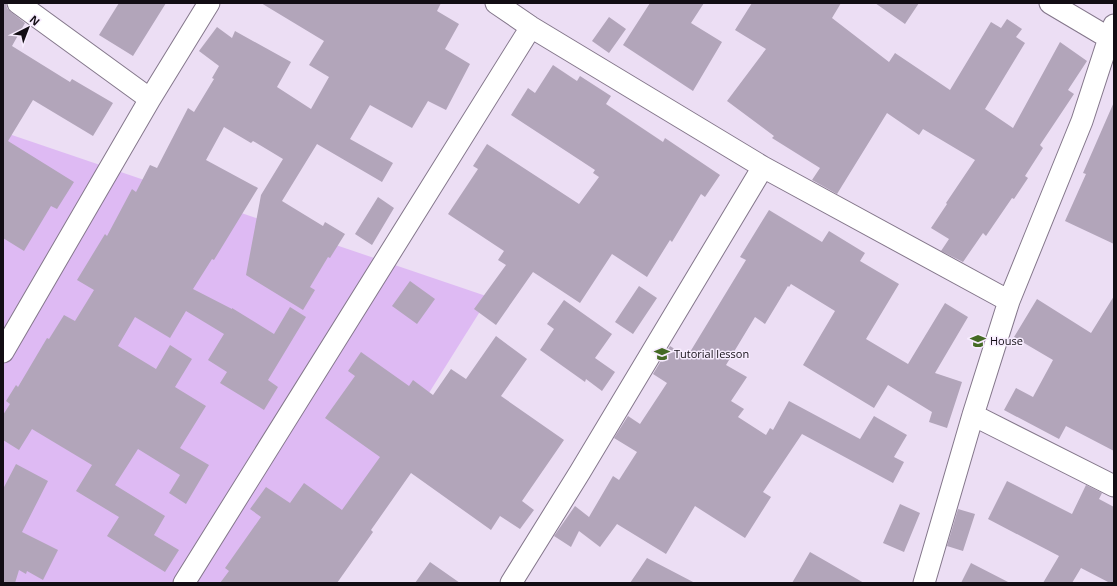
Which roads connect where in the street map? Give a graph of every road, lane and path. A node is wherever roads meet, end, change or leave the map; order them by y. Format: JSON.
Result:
{"nodes":[{"id":1,"x":18,"y":3,"type":"edge"},
{"id":2,"x":209,"y":3,"type":"edge"},
{"id":3,"x":496,"y":3,"type":"edge"},
{"id":4,"x":1050,"y":3,"type":"edge"},
{"id":5,"x":531,"y":27,"type":"junction"},
{"id":6,"x":1111,"y":31,"type":"edge"},
{"id":7,"x":150,"y":99,"type":"junction"},
{"id":8,"x":763,"y":167,"type":"junction"},
{"id":9,"x":1009,"y":301,"type":"junction"},
{"id":10,"x":3,"y":352,"type":"edge"},
{"id":11,"x":973,"y":415,"type":"junction"},
{"id":12,"x":1114,"y":486,"type":"edge"},
{"id":13,"x":184,"y":583,"type":"edge"},
{"id":14,"x":511,"y":583,"type":"edge"},
{"id":15,"x":924,"y":583,"type":"edge"}],
"edges":[{"from":1,"to":7,"type":"street"},
{"from":2,"to":7,"type":"street"},
{"from":3,"to":5,"type":"street"},
{"from":4,"to":6,"type":"street"},
{"from":5,"to":8,"type":"street"},
{"from":5,"to":13,"type":"street"},
{"from":6,"to":9,"type":"street"},
{"from":7,"to":10,"type":"street"},
{"from":8,"to":9,"type":"street"},
{"from":8,"to":14,"type":"street"},
{"from":9,"to":11,"type":"street"},
{"from":11,"to":12,"type":"street"},
{"from":11,"to":15,"type":"street"}]}
